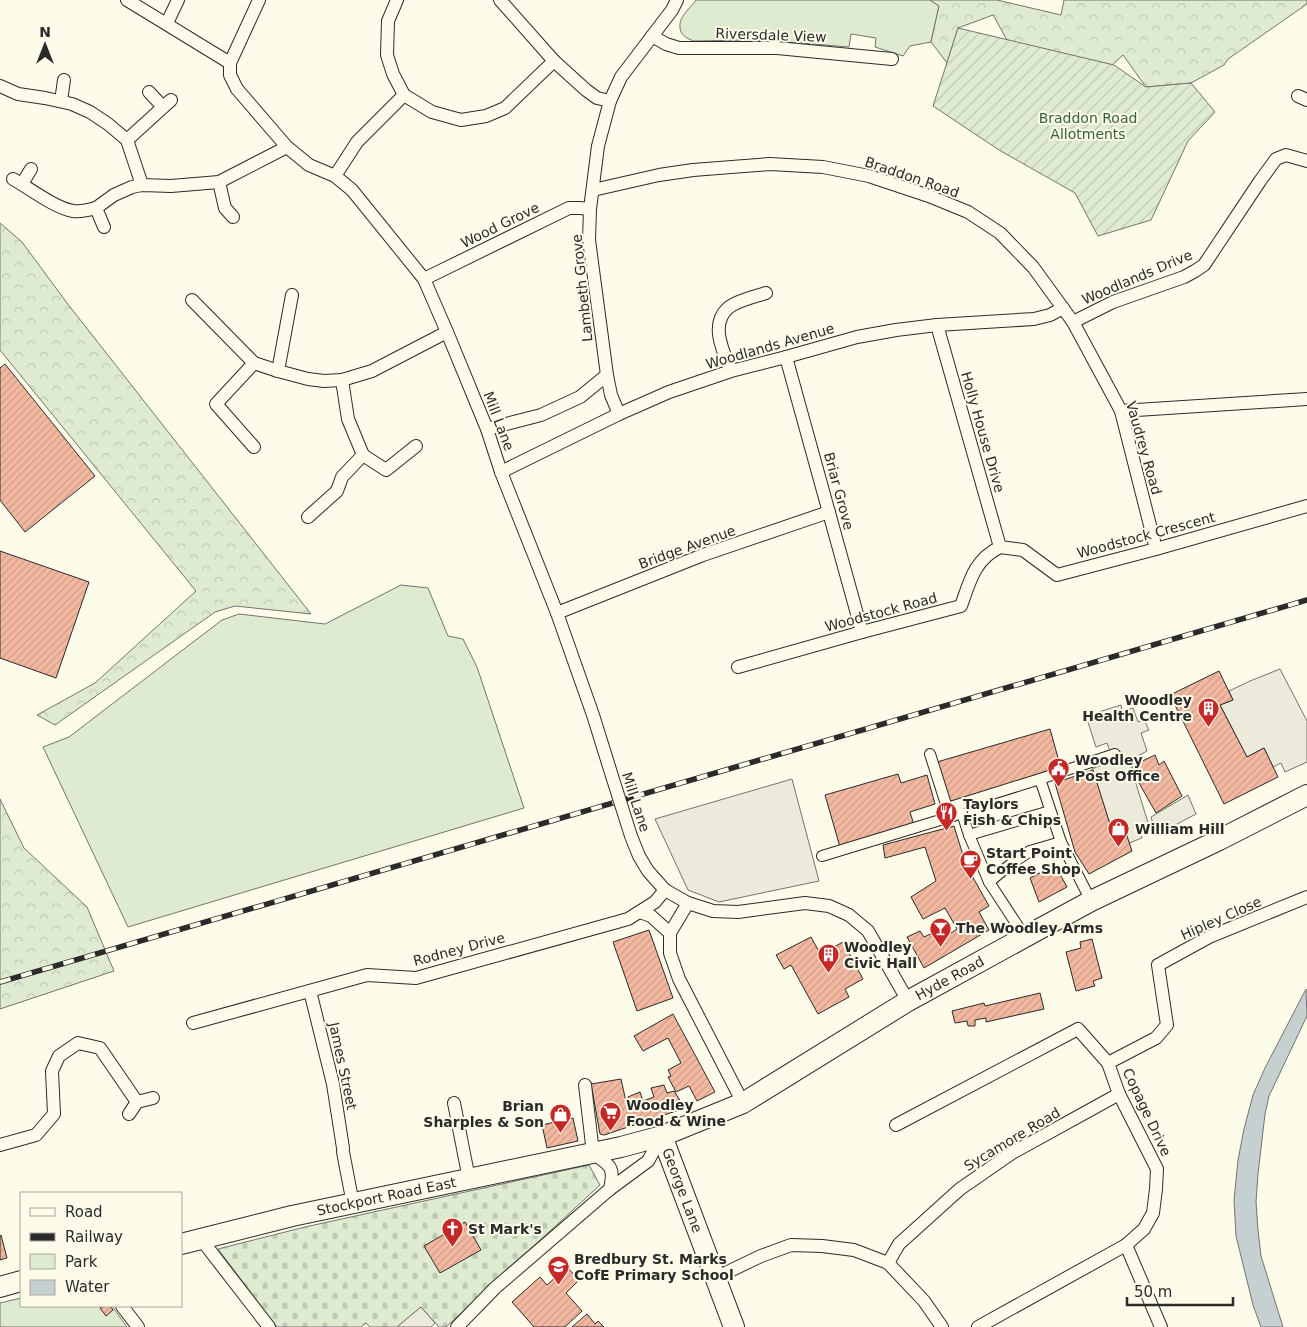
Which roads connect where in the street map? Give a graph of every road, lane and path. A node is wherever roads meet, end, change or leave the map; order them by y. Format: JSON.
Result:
{"nodes":[{"id":1,"x":127,"y":0,"type":"edge"},
{"id":2,"x":178,"y":0,"type":"edge"},
{"id":3,"x":259,"y":0,"type":"edge"},
{"id":4,"x":397,"y":0,"type":"edge"},
{"id":5,"x":677,"y":0,"type":"edge"},
{"id":6,"x":507,"y":2,"type":"edge"},
{"id":7,"x":166,"y":23,"type":"junction"},
{"id":8,"x":652,"y":36,"type":"junction"},
{"id":9,"x":892,"y":58,"type":"dead end"},
{"id":10,"x":554,"y":61,"type":"junction"},
{"id":11,"x":230,"y":63,"type":"junction"},
{"id":12,"x":64,"y":80,"type":"dead end"},
{"id":13,"x":0,"y":86,"type":"edge"},
{"id":14,"x":149,"y":92,"type":"dead end"},
{"id":15,"x":404,"y":95,"type":"junction"},
{"id":16,"x":61,"y":101,"type":"junction"},
{"id":17,"x":610,"y":101,"type":"junction"},
{"id":18,"x":127,"y":140,"type":"junction"},
{"id":19,"x":287,"y":147,"type":"junction"},
{"id":20,"x":1307,"y":161,"type":"edge"},
{"id":21,"x":31,"y":169,"type":"dead end"},
{"id":22,"x":335,"y":176,"type":"junction"},
{"id":23,"x":219,"y":182,"type":"junction"},
{"id":24,"x":142,"y":185,"type":"junction"},
{"id":25,"x":593,"y":190,"type":"junction"},
{"id":26,"x":96,"y":208,"type":"junction"},
{"id":27,"x":590,"y":209,"type":"junction"},
{"id":28,"x":233,"y":217,"type":"dead end"},
{"id":29,"x":104,"y":227,"type":"dead end"},
{"id":30,"x":424,"y":279,"type":"junction"},
{"id":31,"x":766,"y":293,"type":"dead end"},
{"id":32,"x":292,"y":295,"type":"dead end"},
{"id":33,"x":192,"y":300,"type":"dead end"},
{"id":34,"x":1063,"y":308,"type":"junction"},
{"id":35,"x":1072,"y":322,"type":"junction"},
{"id":36,"x":938,"y":325,"type":"junction"},
{"id":37,"x":447,"y":332,"type":"junction"},
{"id":38,"x":786,"y":358,"type":"junction"},
{"id":39,"x":254,"y":363,"type":"junction"},
{"id":40,"x":278,"y":371,"type":"junction"},
{"id":41,"x":731,"y":371,"type":"junction"},
{"id":42,"x":606,"y":375,"type":"junction"},
{"id":43,"x":342,"y":380,"type":"junction"},
{"id":44,"x":1307,"y":399,"type":"edge"},
{"id":45,"x":1120,"y":411,"type":"junction"},
{"id":46,"x":619,"y":414,"type":"junction"},
{"id":47,"x":487,"y":429,"type":"junction"},
{"id":48,"x":416,"y":446,"type":"dead end"},
{"id":49,"x":254,"y":447,"type":"dead end"},
{"id":50,"x":363,"y":455,"type":"junction"},
{"id":51,"x":501,"y":472,"type":"junction"},
{"id":52,"x":1307,"y":506,"type":"edge"},
{"id":53,"x":829,"y":512,"type":"junction"},
{"id":54,"x":308,"y":517,"type":"dead end"},
{"id":55,"x":1000,"y":547,"type":"junction"},
{"id":56,"x":1156,"y":549,"type":"junction"},
{"id":57,"x":557,"y":613,"type":"junction"},
{"id":58,"x":862,"y":632,"type":"junction"},
{"id":59,"x":738,"y":667,"type":"dead end"},
{"id":60,"x":930,"y":754,"type":"dead end"},
{"id":61,"x":1115,"y":754,"type":"dead end"},
{"id":62,"x":1040,"y":779,"type":"junction"},
{"id":63,"x":1307,"y":795,"type":"edge"},
{"id":64,"x":1050,"y":811,"type":"junction"},
{"id":65,"x":949,"y":812,"type":"junction"},
{"id":66,"x":968,"y":835,"type":"junction"},
{"id":67,"x":1060,"y":842,"type":"junction"},
{"id":68,"x":822,"y":856,"type":"dead end"},
{"id":69,"x":989,"y":882,"type":"junction"},
{"id":70,"x":665,"y":890,"type":"junction"},
{"id":71,"x":1307,"y":898,"type":"edge"},
{"id":72,"x":1091,"y":901,"type":"junction"},
{"id":73,"x":688,"y":903,"type":"junction"},
{"id":74,"x":640,"y":912,"type":"junction"},
{"id":75,"x":670,"y":933,"type":"junction"},
{"id":76,"x":1025,"y":937,"type":"junction"},
{"id":77,"x":310,"y":991,"type":"junction"},
{"id":78,"x":908,"y":1001,"type":"junction"},
{"id":79,"x":193,"y":1023,"type":"dead end"},
{"id":80,"x":1108,"y":1063,"type":"junction"},
{"id":81,"x":585,"y":1085,"type":"dead end"},
{"id":82,"x":1119,"y":1094,"type":"junction"},
{"id":83,"x":153,"y":1098,"type":"dead end"},
{"id":84,"x":137,"y":1102,"type":"junction"},
{"id":85,"x":454,"y":1103,"type":"dead end"},
{"id":86,"x":743,"y":1103,"type":"junction"},
{"id":87,"x":129,"y":1114,"type":"dead end"},
{"id":88,"x":896,"y":1125,"type":"dead end"},
{"id":89,"x":662,"y":1136,"type":"junction"},
{"id":90,"x":0,"y":1145,"type":"edge"},
{"id":91,"x":593,"y":1153,"type":"junction"},
{"id":92,"x":469,"y":1180,"type":"junction"},
{"id":93,"x":610,"y":1189,"type":"junction"},
{"id":94,"x":353,"y":1204,"type":"junction"},
{"id":95,"x":201,"y":1239,"type":"junction"},
{"id":96,"x":182,"y":1244,"type":"edge"},
{"id":97,"x":1126,"y":1245,"type":"junction"},
{"id":98,"x":888,"y":1263,"type":"junction"},
{"id":99,"x":715,"y":1278,"type":"junction"},
{"id":100,"x":20,"y":1281,"type":"edge"},
{"id":101,"x":0,"y":1287,"type":"edge"},
{"id":102,"x":123,"y":1307,"type":"edge"},
{"id":103,"x":138,"y":1327,"type":"edge"},
{"id":104,"x":269,"y":1327,"type":"edge"},
{"id":105,"x":457,"y":1327,"type":"edge"},
{"id":106,"x":734,"y":1327,"type":"edge"},
{"id":107,"x":942,"y":1327,"type":"edge"},
{"id":108,"x":978,"y":1327,"type":"edge"},
{"id":109,"x":1162,"y":1327,"type":"edge"}],
"edges":[{"from":1,"to":7,"type":"street"},
{"from":2,"to":7,"type":"street"},
{"from":3,"to":11,"type":"street"},
{"from":4,"to":15,"type":"street"},
{"from":5,"to":8,"type":"street","name":"Lambeth Grove"},
{"from":6,"to":10,"type":"street"},
{"from":7,"to":11,"type":"street"},
{"from":8,"to":9,"type":"street","name":"Riversdale View"},
{"from":8,"to":17,"type":"street","name":"Lambeth Grove"},
{"from":10,"to":15,"type":"street"},
{"from":10,"to":17,"type":"street"},
{"from":11,"to":19,"type":"street","name":"Mill Lane"},
{"from":12,"to":16,"type":"street"},
{"from":13,"to":16,"type":"street"},
{"from":14,"to":18,"type":"street"},
{"from":15,"to":22,"type":"street"},
{"from":16,"to":18,"type":"street"},
{"from":17,"to":25,"type":"street","name":"Lambeth Grove"},
{"from":18,"to":24,"type":"street"},
{"from":19,"to":22,"type":"street","name":"Mill Lane"},
{"from":19,"to":23,"type":"street"},
{"from":20,"to":35,"type":"street","name":"Woodlands Drive"},
{"from":21,"to":26,"type":"street"},
{"from":22,"to":30,"type":"street","name":"Mill Lane"},
{"from":23,"to":24,"type":"street"},
{"from":23,"to":28,"type":"street"},
{"from":24,"to":26,"type":"street"},
{"from":25,"to":27,"type":"street","name":"Lambeth Grove"},
{"from":25,"to":34,"type":"street","name":"Braddon Road"},
{"from":26,"to":29,"type":"street"},
{"from":27,"to":30,"type":"street","name":"Wood Grove"},
{"from":27,"to":42,"type":"street","name":"Lambeth Grove"},
{"from":30,"to":37,"type":"street","name":"Mill Lane"},
{"from":31,"to":41,"type":"street"},
{"from":32,"to":40,"type":"street"},
{"from":33,"to":39,"type":"street"},
{"from":34,"to":35,"type":"street","name":"Vaudrey Road"},
{"from":34,"to":36,"type":"street","name":"Woodlands Avenue"},
{"from":35,"to":45,"type":"street","name":"Vaudrey Road"},
{"from":36,"to":38,"type":"street","name":"Woodlands Avenue"},
{"from":36,"to":55,"type":"street","name":"Holly House Drive"},
{"from":37,"to":43,"type":"street"},
{"from":37,"to":47,"type":"street","name":"Mill Lane"},
{"from":38,"to":41,"type":"street","name":"Woodlands Avenue"},
{"from":38,"to":53,"type":"street","name":"Briar Grove"},
{"from":39,"to":40,"type":"street"},
{"from":39,"to":49,"type":"street"},
{"from":40,"to":43,"type":"street"},
{"from":41,"to":46,"type":"street","name":"Woodlands Avenue"},
{"from":42,"to":46,"type":"street","name":"Lambeth Grove"},
{"from":42,"to":47,"type":"street"},
{"from":43,"to":50,"type":"street"},
{"from":44,"to":45,"type":"street"},
{"from":45,"to":56,"type":"street","name":"Vaudrey Road"},
{"from":46,"to":51,"type":"street","name":"Woodlands Avenue"},
{"from":47,"to":51,"type":"street","name":"Mill Lane"},
{"from":48,"to":50,"type":"street"},
{"from":50,"to":54,"type":"street"},
{"from":51,"to":57,"type":"street","name":"Mill Lane"},
{"from":52,"to":56,"type":"street","name":"Woodstock Crescent"},
{"from":53,"to":57,"type":"street","name":"Bridge Avenue"},
{"from":53,"to":58,"type":"street","name":"Briar Grove"},
{"from":55,"to":56,"type":"street","name":"Woodstock Crescent"},
{"from":55,"to":58,"type":"street","name":"Woodstock Road"},
{"from":57,"to":70,"type":"street","name":"Mill Lane","bridge":true},
{"from":58,"to":59,"type":"street","name":"Woodstock Road"},
{"from":60,"to":65,"type":"street"},
{"from":61,"to":62,"type":"street"},
{"from":62,"to":64,"type":"street"},
{"from":62,"to":65,"type":"street"},
{"from":63,"to":72,"type":"main road","name":"Hyde Road"},
{"from":64,"to":66,"type":"street"},
{"from":64,"to":67,"type":"street"},
{"from":65,"to":66,"type":"street"},
{"from":65,"to":68,"type":"street"},
{"from":66,"to":69,"type":"street"},
{"from":67,"to":69,"type":"street"},
{"from":67,"to":72,"type":"street"},
{"from":69,"to":76,"type":"street"},
{"from":70,"to":73,"type":"street","name":"Mill Lane"},
{"from":70,"to":74,"type":"street","name":"Rodney Drive"},
{"from":71,"to":80,"type":"street","name":"Hipley Close"},
{"from":72,"to":76,"type":"main road","name":"Hyde Road"},
{"from":73,"to":75,"type":"street"},
{"from":73,"to":78,"type":"street","name":"Mill Lane"},
{"from":74,"to":75,"type":"street"},
{"from":74,"to":77,"type":"street","name":"Rodney Drive"},
{"from":75,"to":86,"type":"street"},
{"from":76,"to":78,"type":"main road","name":"Hyde Road"},
{"from":77,"to":79,"type":"street","name":"Rodney Drive"},
{"from":77,"to":94,"type":"street","name":"James Street"},
{"from":78,"to":86,"type":"main road","name":"Hyde Road"},
{"from":80,"to":82,"type":"street","name":"Copage Drive"},
{"from":80,"to":88,"type":"street","name":"Copage Drive"},
{"from":81,"to":91,"type":"street"},
{"from":82,"to":97,"type":"street","name":"Copage Drive"},
{"from":82,"to":98,"type":"street","name":"Sycamore Road"},
{"from":83,"to":84,"type":"street"},
{"from":84,"to":87,"type":"street"},
{"from":84,"to":90,"type":"street"},
{"from":85,"to":92,"type":"street"},
{"from":86,"to":89,"type":"main road","name":"Hyde Road"},
{"from":89,"to":91,"type":"main road","name":"Hyde Road"},
{"from":89,"to":93,"type":"street"},
{"from":89,"to":99,"type":"main road","name":"George Lane"},
{"from":91,"to":92,"type":"main road","name":"Stockport Road East"},
{"from":91,"to":93,"type":"street"},
{"from":92,"to":94,"type":"main road","name":"Stockport Road East"},
{"from":93,"to":105,"type":"street"},
{"from":94,"to":95,"type":"main road","name":"Stockport Road East"},
{"from":95,"to":96,"type":"main road","name":"Stockport Road East"},
{"from":95,"to":104,"type":"street"},
{"from":97,"to":108,"type":"street","name":"Copage Drive"},
{"from":97,"to":109,"type":"street"},
{"from":98,"to":99,"type":"street"},
{"from":98,"to":107,"type":"street"},
{"from":99,"to":106,"type":"main road","name":"George Lane"},
{"from":100,"to":101,"type":"main road"},
{"from":102,"to":103,"type":"street"}]}
